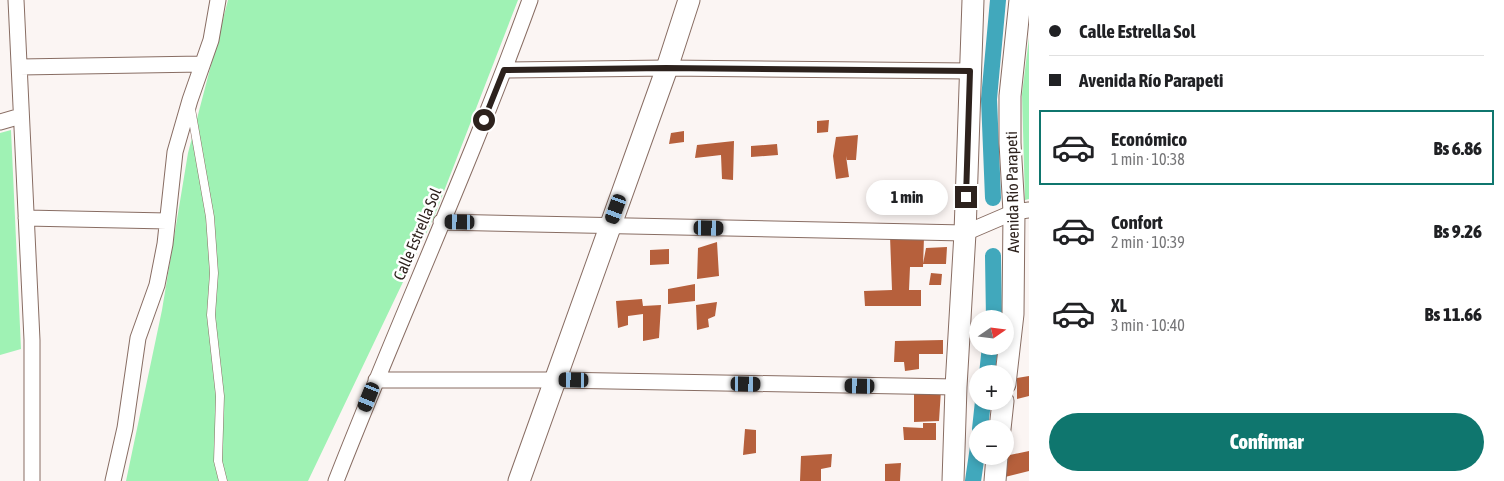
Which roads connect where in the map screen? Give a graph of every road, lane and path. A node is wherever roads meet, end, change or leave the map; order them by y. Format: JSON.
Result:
{"nodes":[{"id":1,"x":16,"y":0,"type":"edge"},
{"id":2,"x":218,"y":0,"type":"edge"},
{"id":3,"x":530,"y":0,"type":"edge"},
{"id":4,"x":689,"y":0,"type":"edge"},
{"id":5,"x":973,"y":0,"type":"edge"},
{"id":6,"x":1020,"y":0,"type":"edge"},
{"id":7,"x":202,"y":64,"type":"junction"},
{"id":8,"x":20,"y":67,"type":"junction"},
{"id":9,"x":666,"y":68,"type":"junction"},
{"id":10,"x":504,"y":70,"type":"junction"},
{"id":11,"x":970,"y":71,"type":"junction"},
{"id":12,"x":190,"y":100,"type":"junction"},
{"id":13,"x":21,"y":116,"type":"junction"},
{"id":14,"x":0,"y":122,"type":"edge"},
{"id":15,"x":1022,"y":211,"type":"edge"},
{"id":16,"x":26,"y":218,"type":"junction"},
{"id":17,"x":167,"y":221,"type":"junction"},
{"id":18,"x":442,"y":222,"type":"junction"},
{"id":19,"x":610,"y":226,"type":"junction"},
{"id":20,"x":966,"y":233,"type":"junction"},
{"id":21,"x":1007,"y":365,"type":"edge"},
{"id":22,"x":376,"y":380,"type":"junction"},
{"id":23,"x":555,"y":380,"type":"junction"},
{"id":24,"x":956,"y":388,"type":"junction"},
{"id":25,"x":996,"y":465,"type":"edge"},
{"id":26,"x":32,"y":481,"type":"edge"},
{"id":27,"x":113,"y":481,"type":"edge"},
{"id":28,"x":223,"y":481,"type":"edge"},
{"id":29,"x":336,"y":481,"type":"edge"},
{"id":30,"x":519,"y":481,"type":"edge"},
{"id":31,"x":953,"y":481,"type":"edge"},
{"id":32,"x":994,"y":481,"type":"edge"}],
"edges":[{"from":1,"to":8,"type":"street"},
{"from":2,"to":7,"type":"street"},
{"from":3,"to":10,"type":"street","name":"Calle Estrella Sol"},
{"from":4,"to":9,"type":"street"},
{"from":5,"to":11,"type":"street"},
{"from":6,"to":15,"type":"street","name":"Avenida Río Parapeti"},
{"from":7,"to":8,"type":"street"},
{"from":7,"to":12,"type":"street"},
{"from":8,"to":13,"type":"street"},
{"from":9,"to":10,"type":"street"},
{"from":9,"to":11,"type":"street"},
{"from":9,"to":19,"type":"street"},
{"from":10,"to":18,"type":"street","name":"Calle Estrella Sol"},
{"from":11,"to":20,"type":"street"},
{"from":12,"to":17,"type":"street"},
{"from":12,"to":28,"type":"lane"},
{"from":13,"to":14,"type":"street"},
{"from":13,"to":16,"type":"street"},
{"from":15,"to":20,"type":"street"},
{"from":15,"to":21,"type":"street","name":"Avenida Río Parapeti"},
{"from":16,"to":17,"type":"street"},
{"from":16,"to":26,"type":"street"},
{"from":17,"to":27,"type":"street"},
{"from":18,"to":19,"type":"street"},
{"from":18,"to":22,"type":"street","name":"Calle Estrella Sol"},
{"from":19,"to":20,"type":"street"},
{"from":19,"to":23,"type":"street"},
{"from":20,"to":24,"type":"street"},
{"from":22,"to":23,"type":"street"},
{"from":22,"to":29,"type":"street","name":"Calle Estrella Sol"},
{"from":23,"to":24,"type":"street"},
{"from":23,"to":30,"type":"street"},
{"from":24,"to":31,"type":"street"},
{"from":25,"to":32,"type":"street"}]}
